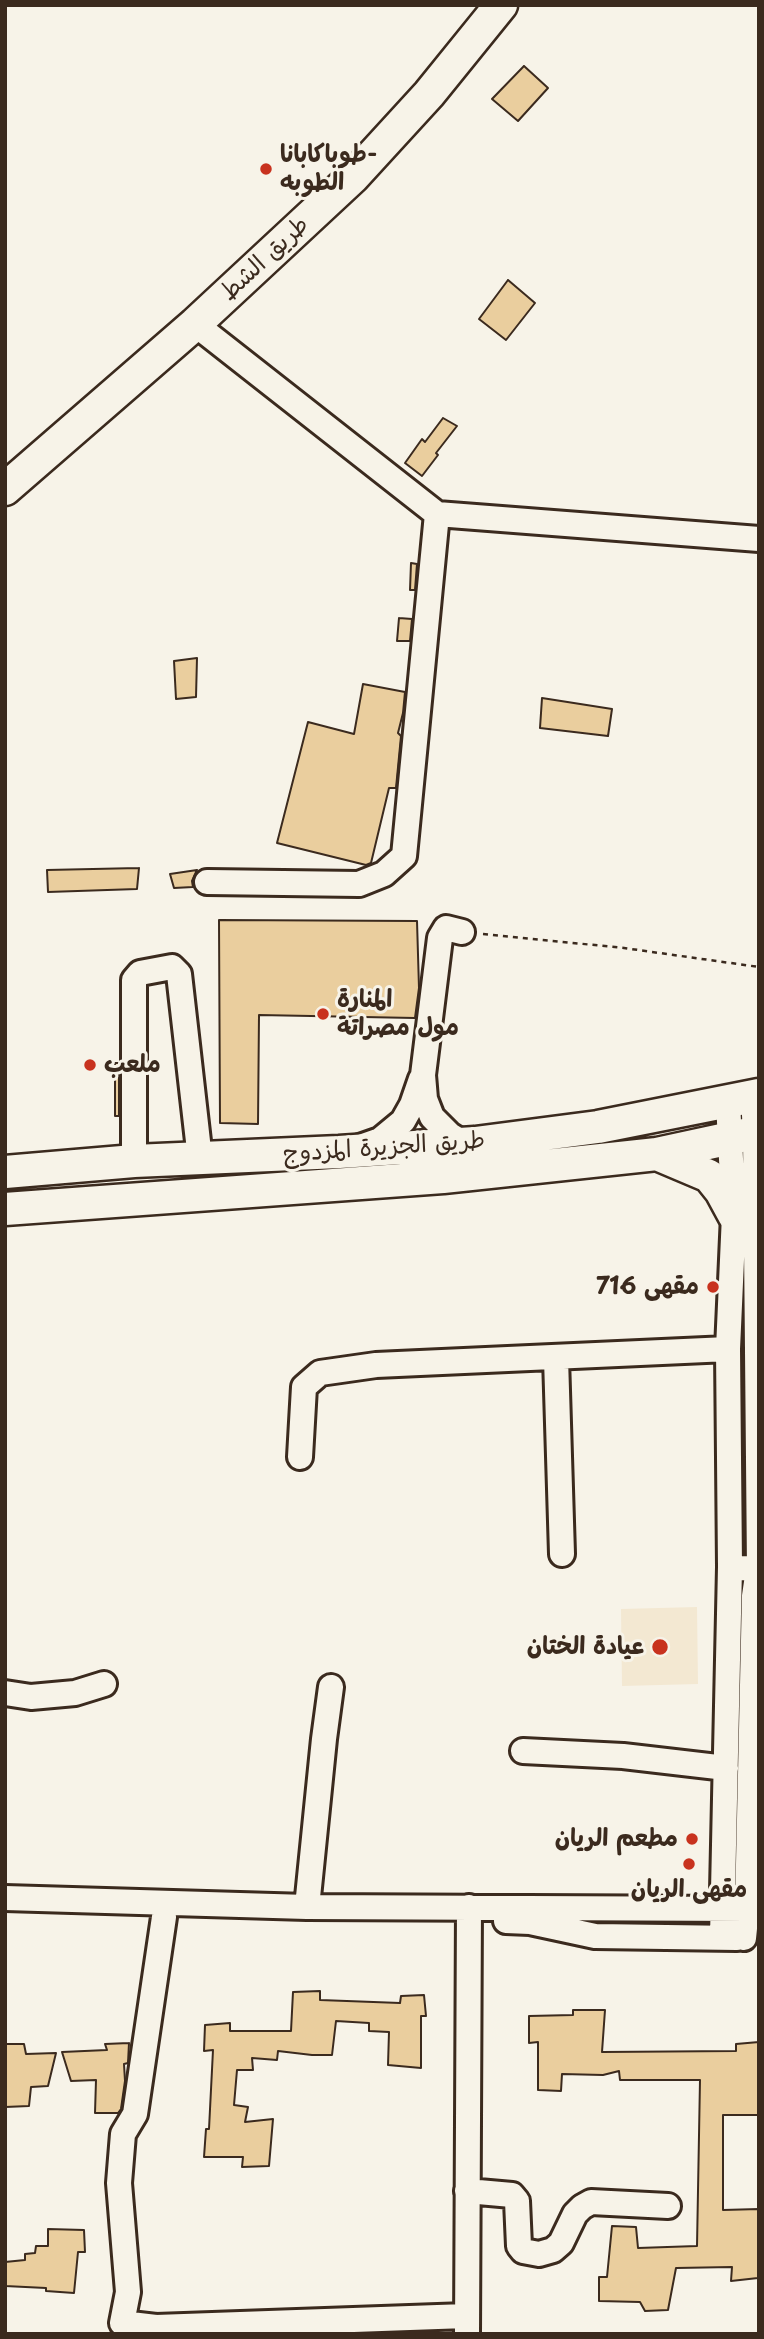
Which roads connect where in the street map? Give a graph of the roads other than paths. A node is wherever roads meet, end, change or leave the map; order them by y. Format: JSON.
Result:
{"nodes":[{"id":1,"x":501,"y":5,"type":"edge"},
{"id":2,"x":195,"y":324,"type":"junction"},
{"id":3,"x":5,"y":489,"type":"edge"},
{"id":4,"x":437,"y":514,"type":"junction"},
{"id":5,"x":759,"y":539,"type":"edge"},
{"id":6,"x":207,"y":882,"type":"dead end"},
{"id":7,"x":462,"y":932,"type":"road end"},
{"id":8,"x":423,"y":1075,"type":"junction"},
{"id":9,"x":747,"y":1098,"type":"edge"},
{"id":10,"x":748,"y":1134,"type":"edge"},
{"id":11,"x":475,"y":1143,"type":"junction"},
{"id":12,"x":339,"y":1152,"type":"junction"},
{"id":13,"x":657,"y":1154,"type":"junction"},
{"id":14,"x":200,"y":1159,"type":"junction"},
{"id":15,"x":134,"y":1161,"type":"junction"},
{"id":16,"x":5,"y":1172,"type":"edge"},
{"id":17,"x":5,"y":1209,"type":"edge"},
{"id":18,"x":749,"y":1210,"type":"edge"},
{"id":19,"x":728,"y":1349,"type":"junction"},
{"id":20,"x":556,"y":1358,"type":"junction"},
{"id":21,"x":300,"y":1457,"type":"dead end"},
{"id":22,"x":562,"y":1554,"type":"dead end"},
{"id":23,"x":730,"y":1567,"type":"junction"},
{"id":24,"x":758,"y":1569,"type":"edge"},
{"id":25,"x":729,"y":1596,"type":"junction"},
{"id":26,"x":756,"y":1596,"type":"edge"},
{"id":27,"x":104,"y":1684,"type":"dead end"},
{"id":28,"x":331,"y":1687,"type":"dead end"},
{"id":29,"x":5,"y":1693,"type":"edge"},
{"id":30,"x":523,"y":1751,"type":"dead end"},
{"id":31,"x":726,"y":1768,"type":"junction"},
{"id":32,"x":5,"y":1898,"type":"edge"},
{"id":33,"x":307,"y":1907,"type":"junction"},
{"id":34,"x":743,"y":1909,"type":"edge"},
{"id":35,"x":469,"y":1914,"type":"junction"},
{"id":36,"x":5,"y":1915,"type":"edge"},
{"id":37,"x":164,"y":1917,"type":"junction"},
{"id":38,"x":742,"y":1938,"type":"edge"},
{"id":39,"x":467,"y":2191,"type":"junction"},
{"id":40,"x":668,"y":2206,"type":"dead end"},
{"id":41,"x":467,"y":2325,"type":"edge"},
{"id":42,"x":118,"y":2328,"type":"edge"},
{"id":43,"x":287,"y":2329,"type":"edge"}],
"edges":[{"from":1,"to":2,"type":"main road","name":"طريق الشط"},
{"from":2,"to":3,"type":"main road","name":"طريق الشط"},
{"from":2,"to":4,"type":"street"},
{"from":4,"to":5,"type":"street"},
{"from":4,"to":6,"type":"street"},
{"from":7,"to":8,"type":"street"},
{"from":8,"to":11,"type":"street"},
{"from":8,"to":12,"type":"street"},
{"from":9,"to":10,"type":"street"},
{"from":9,"to":11,"type":"main road","name":"طريق الجزيرة المزدوج"},
{"from":10,"to":13,"type":"main road","name":"طريق الجزيرة المزدوج"},
{"from":10,"to":18,"type":"street"},
{"from":11,"to":12,"type":"main road","name":"طريق الجزيرة المزدوج"},
{"from":12,"to":14,"type":"main road","name":"طريق الجزيرة المزدوج"},
{"from":13,"to":17,"type":"main road","name":"طريق الجزيرة المزدوج"},
{"from":13,"to":18,"type":"main road"},
{"from":14,"to":15,"type":"main road","name":"طريق الجزيرة المزدوج"},
{"from":14,"to":15,"type":"street"},
{"from":15,"to":16,"type":"main road","name":"طريق الجزيرة المزدوج"},
{"from":18,"to":19,"type":"street"},
{"from":18,"to":24,"type":"street"},
{"from":19,"to":20,"type":"street"},
{"from":19,"to":23,"type":"street"},
{"from":20,"to":21,"type":"street"},
{"from":20,"to":22,"type":"street"},
{"from":23,"to":24,"type":"street"},
{"from":23,"to":25,"type":"street"},
{"from":24,"to":26,"type":"street"},
{"from":25,"to":26,"type":"street"},
{"from":25,"to":31,"type":"street"},
{"from":26,"to":34,"type":"street"},
{"from":27,"to":29,"type":"street"},
{"from":28,"to":33,"type":"street"},
{"from":30,"to":31,"type":"street"},
{"from":31,"to":34,"type":"street"},
{"from":32,"to":33,"type":"street"},
{"from":33,"to":35,"type":"street"},
{"from":34,"to":35,"type":"street"},
{"from":34,"to":38,"type":"street"},
{"from":35,"to":37,"type":"street"},
{"from":35,"to":38,"type":"street"},
{"from":35,"to":39,"type":"street"},
{"from":36,"to":37,"type":"street"},
{"from":37,"to":42,"type":"street"},
{"from":39,"to":40,"type":"street"},
{"from":39,"to":41,"type":"street"},
{"from":41,"to":43,"type":"street"},
{"from":42,"to":43,"type":"street"}]}
